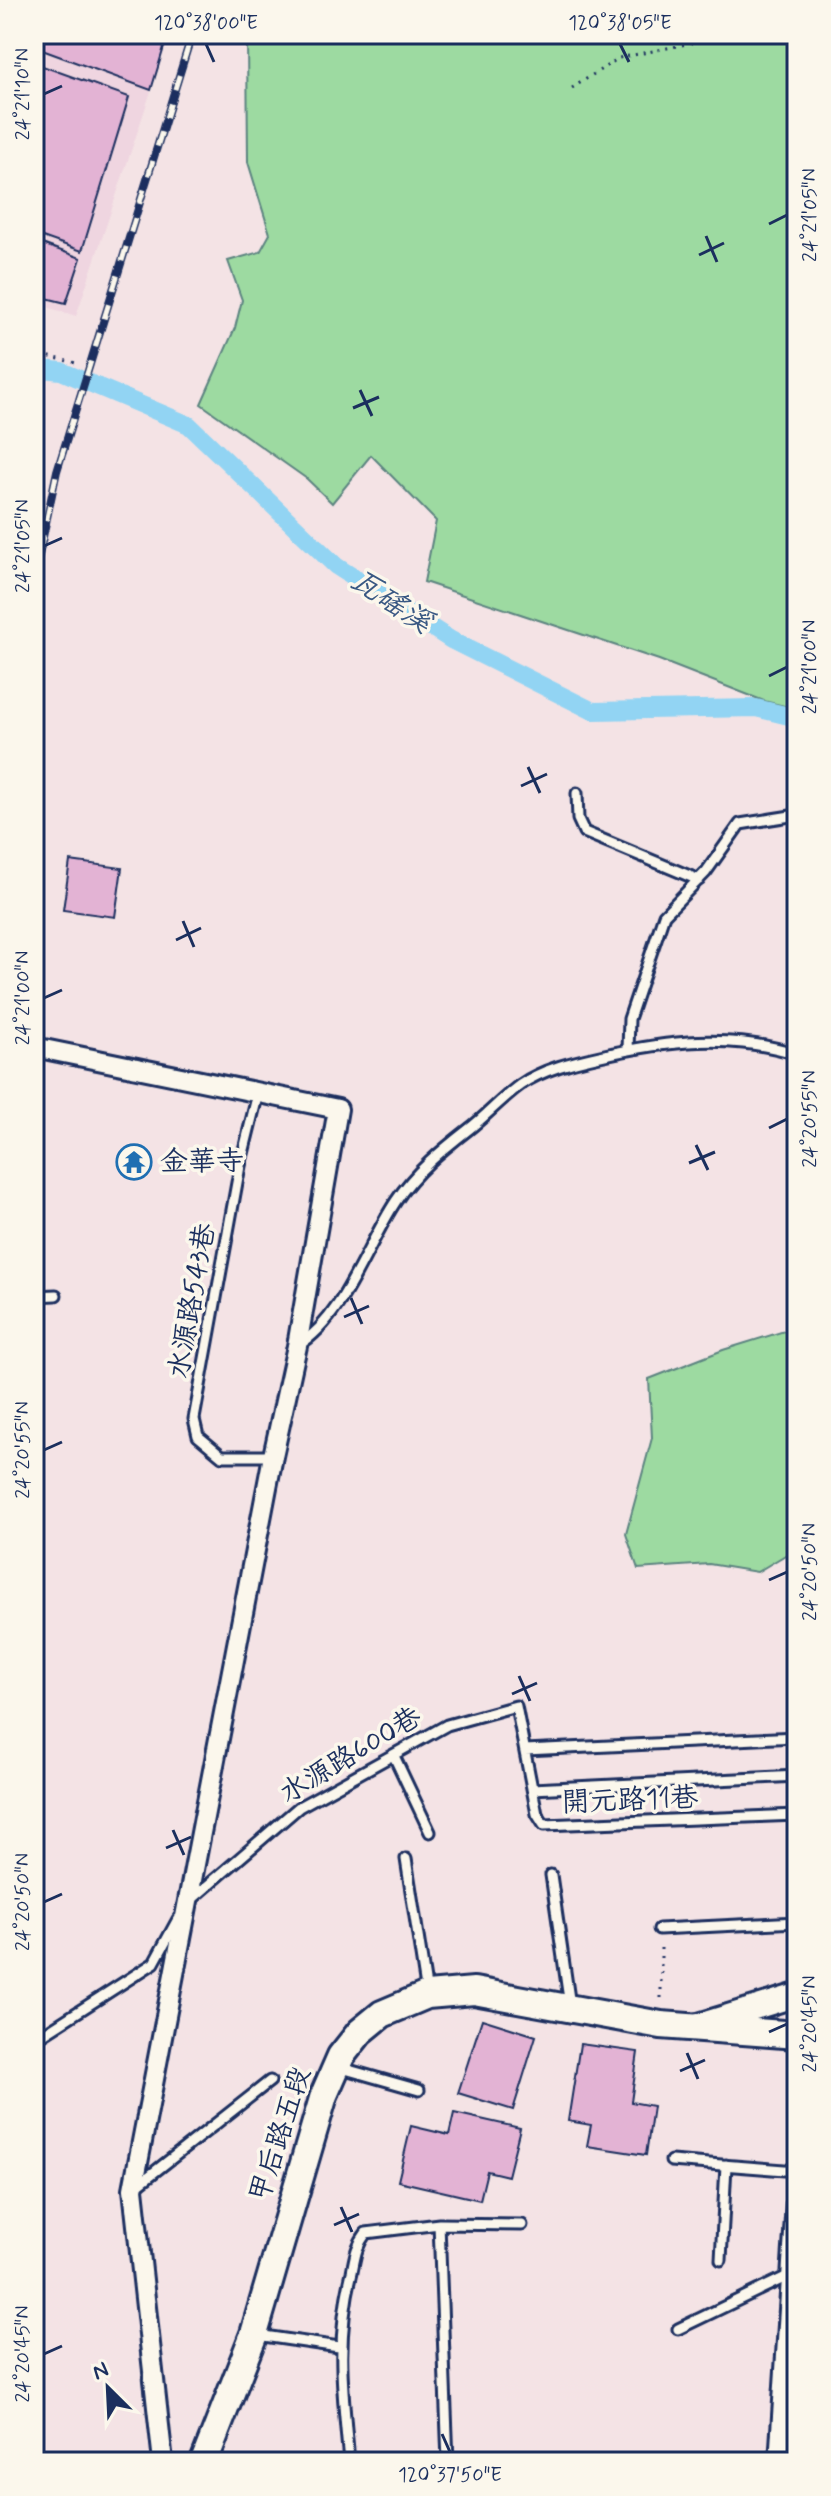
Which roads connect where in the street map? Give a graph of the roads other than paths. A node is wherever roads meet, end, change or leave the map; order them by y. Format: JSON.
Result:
{"nodes":[{"id":1,"x":577,"y":793,"type":"dead end"},
{"id":2,"x":797,"y":815,"type":"edge"},
{"id":3,"x":699,"y":880,"type":"junction"},
{"id":4,"x":34,"y":1047,"type":"edge"},
{"id":5,"x":628,"y":1050,"type":"junction"},
{"id":6,"x":797,"y":1054,"type":"edge"},
{"id":7,"x":258,"y":1093,"type":"junction"},
{"id":8,"x":56,"y":1295,"type":"dead end"},
{"id":9,"x":34,"y":1296,"type":"edge"},
{"id":10,"x":297,"y":1346,"type":"junction"},
{"id":11,"x":273,"y":1456,"type":"junction"},
{"id":12,"x":516,"y":1706,"type":"joint"},
{"id":13,"x":797,"y":1737,"type":"edge"},
{"id":14,"x":525,"y":1750,"type":"junction"},
{"id":15,"x":394,"y":1756,"type":"junction"},
{"id":16,"x":797,"y":1776,"type":"edge"},
{"id":17,"x":532,"y":1789,"type":"junction"},
{"id":18,"x":797,"y":1815,"type":"edge"},
{"id":19,"x":430,"y":1832,"type":"dead end"},
{"id":20,"x":406,"y":1859,"type":"dead end"},
{"id":21,"x":551,"y":1875,"type":"dead end"},
{"id":22,"x":187,"y":1903,"type":"junction"},
{"id":23,"x":797,"y":1922,"type":"edge"},
{"id":24,"x":659,"y":1929,"type":"dead end"},
{"id":25,"x":427,"y":1995,"type":"junction"},
{"id":26,"x":797,"y":1995,"type":"edge"},
{"id":27,"x":570,"y":2009,"type":"junction"},
{"id":28,"x":689,"y":2028,"type":"junction"},
{"id":29,"x":797,"y":2035,"type":"edge"},
{"id":30,"x":34,"y":2040,"type":"edge"},
{"id":31,"x":336,"y":2066,"type":"junction"},
{"id":32,"x":270,"y":2081,"type":"dead end"},
{"id":33,"x":419,"y":2090,"type":"dead end"},
{"id":34,"x":671,"y":2161,"type":"dead end"},
{"id":35,"x":726,"y":2165,"type":"junction"},
{"id":36,"x":797,"y":2171,"type":"edge"},
{"id":37,"x":797,"y":2187,"type":"edge"},
{"id":38,"x":133,"y":2189,"type":"junction"},
{"id":39,"x":439,"y":2224,"type":"junction"},
{"id":40,"x":522,"y":2225,"type":"dead end"},
{"id":41,"x":721,"y":2260,"type":"dead end"},
{"id":42,"x":791,"y":2275,"type":"junction"},
{"id":43,"x":678,"y":2329,"type":"dead end"},
{"id":44,"x":254,"y":2334,"type":"junction"},
{"id":45,"x":339,"y":2347,"type":"junction"},
{"id":46,"x":163,"y":2462,"type":"edge"},
{"id":47,"x":204,"y":2462,"type":"edge"},
{"id":48,"x":349,"y":2462,"type":"edge"},
{"id":49,"x":448,"y":2462,"type":"edge"},
{"id":50,"x":779,"y":2462,"type":"edge"}],
"edges":[{"from":1,"to":3,"type":"lane"},
{"from":2,"to":3,"type":"lane"},
{"from":3,"to":5,"type":"lane"},
{"from":4,"to":7,"type":"street"},
{"from":5,"to":6,"type":"lane"},
{"from":5,"to":10,"type":"lane"},
{"from":7,"to":10,"type":"street"},
{"from":7,"to":11,"type":"lane","name":"水源路543巷"},
{"from":8,"to":9,"type":"lane"},
{"from":10,"to":11,"type":"street"},
{"from":11,"to":22,"type":"street"},
{"from":12,"to":14,"type":"lane","name":"開元路11巷"},
{"from":12,"to":15,"type":"lane","name":"水源路600巷"},
{"from":13,"to":14,"type":"lane","name":"開元路11巷"},
{"from":14,"to":17,"type":"lane","name":"開元路11巷"},
{"from":15,"to":19,"type":"lane"},
{"from":15,"to":22,"type":"lane","name":"水源路600巷"},
{"from":16,"to":17,"type":"lane"},
{"from":17,"to":18,"type":"lane","name":"開元路11巷"},
{"from":20,"to":25,"type":"lane"},
{"from":21,"to":27,"type":"lane"},
{"from":22,"to":30,"type":"lane"},
{"from":22,"to":38,"type":"street"},
{"from":23,"to":24,"type":"lane"},
{"from":25,"to":27,"type":"main road","name":"甲后路五段"},
{"from":25,"to":31,"type":"main road","name":"甲后路五段"},
{"from":26,"to":28,"type":"street"},
{"from":27,"to":28,"type":"main road","name":"甲后路五段"},
{"from":28,"to":29,"type":"main road","name":"甲后路五段"},
{"from":31,"to":33,"type":"lane"},
{"from":31,"to":44,"type":"main road","name":"甲后路五段"},
{"from":32,"to":38,"type":"lane"},
{"from":34,"to":35,"type":"lane"},
{"from":35,"to":36,"type":"lane"},
{"from":35,"to":41,"type":"lane"},
{"from":37,"to":42,"type":"street"},
{"from":38,"to":46,"type":"street"},
{"from":39,"to":40,"type":"lane"},
{"from":39,"to":45,"type":"lane"},
{"from":39,"to":49,"type":"lane"},
{"from":42,"to":43,"type":"lane"},
{"from":42,"to":50,"type":"street"},
{"from":44,"to":45,"type":"lane"},
{"from":44,"to":47,"type":"main road","name":"甲后路五段"},
{"from":45,"to":48,"type":"lane"}]}
